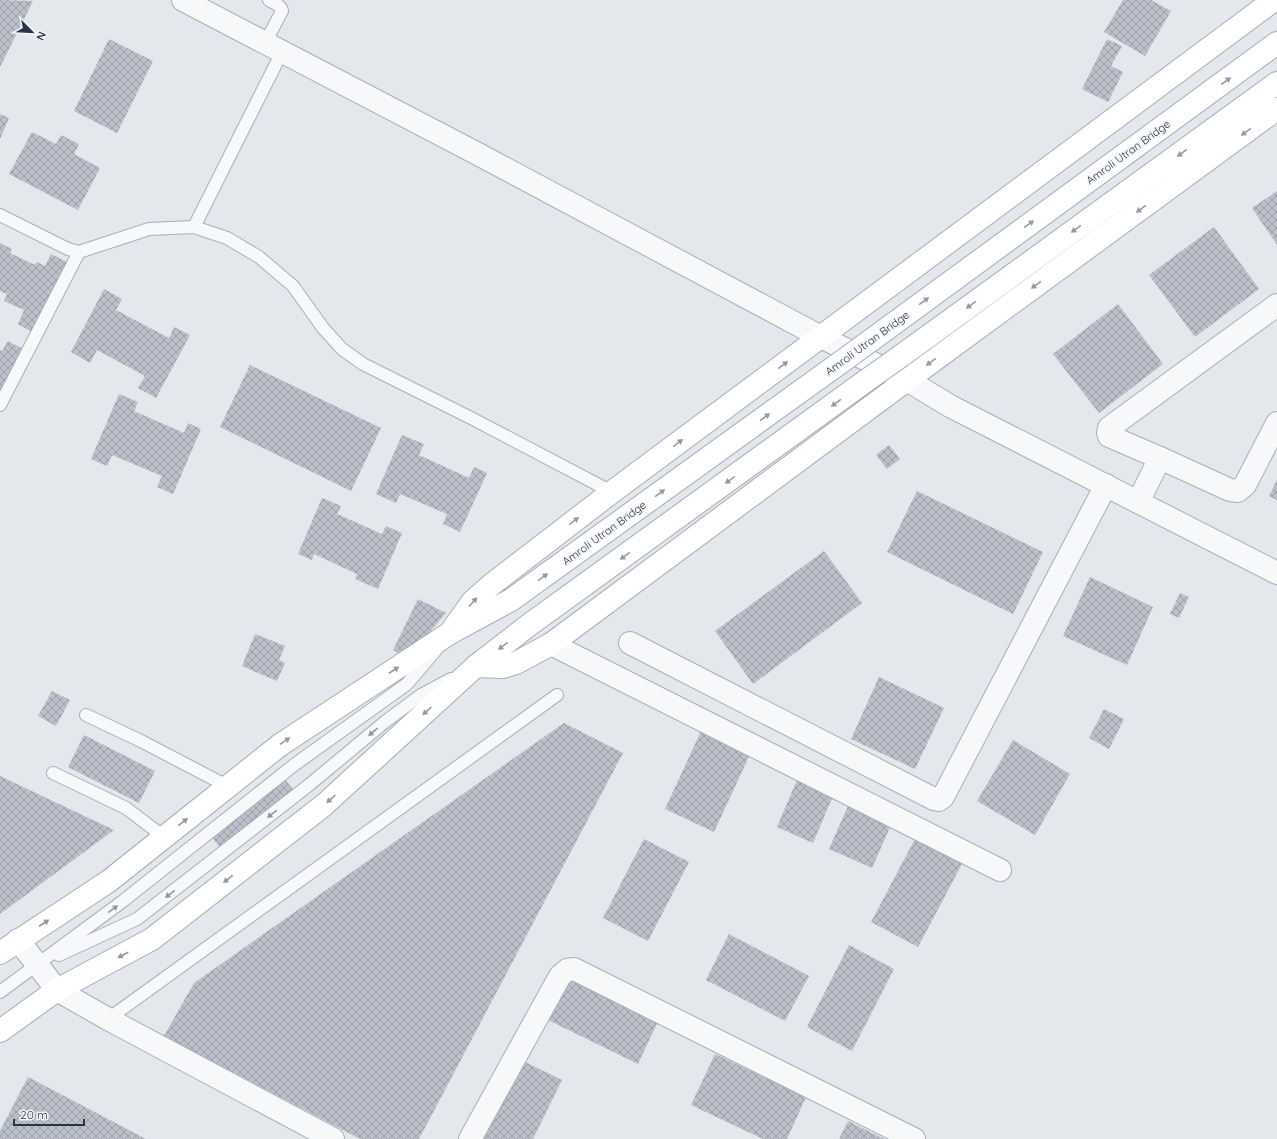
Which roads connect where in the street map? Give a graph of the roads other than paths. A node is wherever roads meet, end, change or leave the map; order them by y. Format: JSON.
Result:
{"nodes":[{"id":1,"x":183,"y":0,"type":"edge"},
{"id":2,"x":269,"y":0,"type":"edge"},
{"id":3,"x":1274,"y":0,"type":"edge"},
{"id":4,"x":1277,"y":44,"type":"edge"},
{"id":5,"x":273,"y":47,"type":"junction"},
{"id":6,"x":1277,"y":83,"type":"edge"},
{"id":7,"x":1277,"y":109,"type":"edge"},
{"id":8,"x":0,"y":215,"type":"edge"},
{"id":9,"x":194,"y":227,"type":"junction"},
{"id":10,"x":79,"y":252,"type":"junction"},
{"id":11,"x":1277,"y":305,"type":"edge"},
{"id":12,"x":821,"y":337,"type":"junction"},
{"id":13,"x":907,"y":380,"type":"junction"},
{"id":14,"x":0,"y":405,"type":"edge"},
{"id":15,"x":1277,"y":423,"type":"edge"},
{"id":16,"x":1160,"y":458,"type":"junction"},
{"id":17,"x":1106,"y":486,"type":"junction"},
{"id":18,"x":612,"y":492,"type":"junction"},
{"id":19,"x":1138,"y":502,"type":"junction"},
{"id":20,"x":1277,"y":573,"type":"edge"},
{"id":21,"x":450,"y":634,"type":"junction"},
{"id":22,"x":630,"y":643,"type":"dead end"},
{"id":23,"x":551,"y":644,"type":"junction"},
{"id":24,"x":476,"y":666,"type":"junction"},
{"id":25,"x":557,"y":695,"type":"dead end"},
{"id":26,"x":86,"y":715,"type":"dead end"},
{"id":27,"x":53,"y":773,"type":"dead end"},
{"id":28,"x":228,"y":786,"type":"junction"},
{"id":29,"x":164,"y":837,"type":"junction"},
{"id":30,"x":1000,"y":870,"type":"dead end"},
{"id":31,"x":18,"y":940,"type":"junction"},
{"id":32,"x":0,"y":953,"type":"edge"},
{"id":33,"x":36,"y":965,"type":"junction"},
{"id":34,"x":57,"y":990,"type":"junction"},
{"id":35,"x":0,"y":992,"type":"edge"},
{"id":36,"x":108,"y":1020,"type":"junction"},
{"id":37,"x":0,"y":1031,"type":"edge"},
{"id":38,"x":333,"y":1139,"type":"edge"},
{"id":39,"x":470,"y":1139,"type":"edge"},
{"id":40,"x":914,"y":1139,"type":"edge"}],
"edges":[{"from":1,"to":5,"type":"street"},
{"from":2,"to":5,"type":"lane"},
{"from":3,"to":12,"type":"main road"},
{"from":21,"to":4,"type":"main road","name":"Amroli Utran Bridge","one_way":true,"bridge":true},
{"from":5,"to":9,"type":"lane"},
{"from":5,"to":12,"type":"street"},
{"from":6,"to":24,"type":"main road","one_way":true,"bridge":true},
{"from":7,"to":13,"type":"main road","one_way":true},
{"from":8,"to":10,"type":"lane"},
{"from":9,"to":10,"type":"lane"},
{"from":9,"to":18,"type":"lane"},
{"from":10,"to":14,"type":"lane"},
{"from":11,"to":16,"type":"street"},
{"from":12,"to":13,"type":"street"},
{"from":18,"to":12,"type":"main road","one_way":true},
{"from":13,"to":17,"type":"street"},
{"from":13,"to":23,"type":"main road"},
{"from":15,"to":16,"type":"street"},
{"from":16,"to":19,"type":"street"},
{"from":17,"to":19,"type":"street"},
{"from":17,"to":22,"type":"street"},
{"from":21,"to":18,"type":"main road","one_way":true},
{"from":19,"to":20,"type":"street"},
{"from":28,"to":21,"type":"main road","name":"Amroli Utran Bridge","one_way":true},
{"from":33,"to":21,"type":"lane","one_way":true},
{"from":23,"to":24,"type":"main road"},
{"from":23,"to":30,"type":"street"},
{"from":24,"to":33,"type":"lane","one_way":true},
{"from":24,"to":34,"type":"main road","one_way":true},
{"from":25,"to":36,"type":"lane"},
{"from":26,"to":28,"type":"lane"},
{"from":27,"to":29,"type":"lane"},
{"from":29,"to":28,"type":"main road","name":"Amroli Utran Bridge","one_way":true},
{"from":31,"to":29,"type":"main road","name":"Amroli Utran Bridge","one_way":true},
{"from":31,"to":32,"type":"main road","name":"Amroli Utran Bridge"},
{"from":31,"to":33,"type":"street"},
{"from":33,"to":34,"type":"street"},
{"from":33,"to":35,"type":"lane"},
{"from":34,"to":36,"type":"street"},
{"from":34,"to":37,"type":"main road"},
{"from":36,"to":38,"type":"street"},
{"from":39,"to":40,"type":"street"}]}
